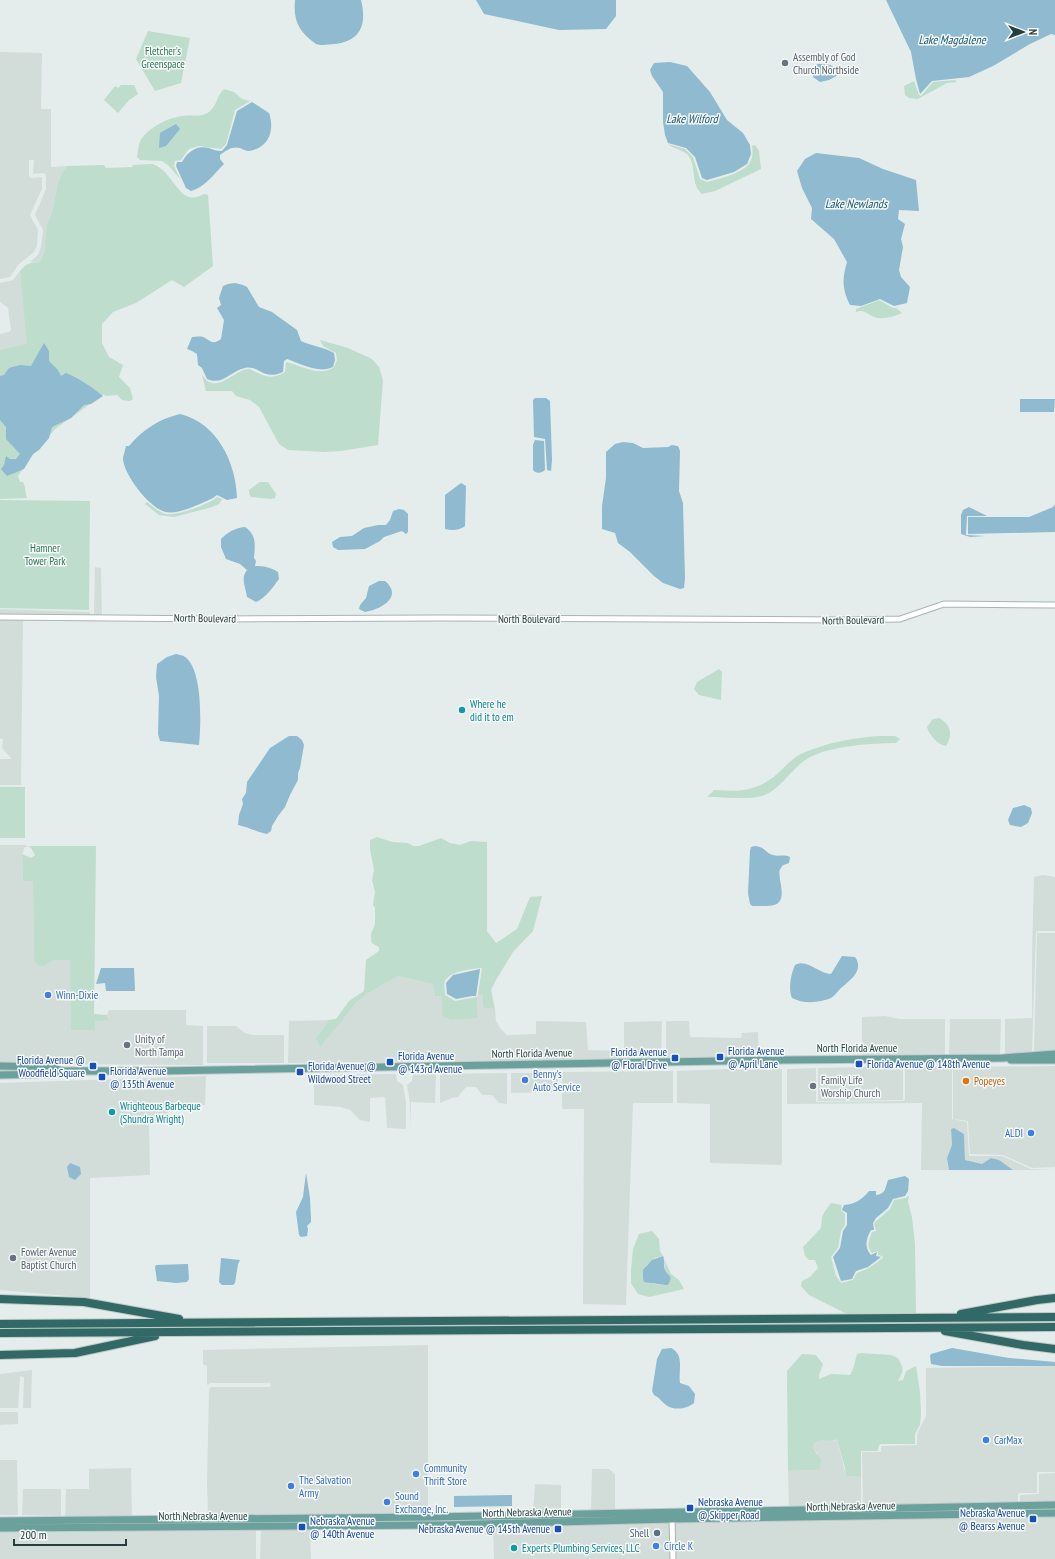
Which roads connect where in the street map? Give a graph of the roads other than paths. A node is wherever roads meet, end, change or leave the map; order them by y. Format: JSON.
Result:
{"nodes":[{"id":1,"x":1055,"y":605,"type":"edge"},
{"id":2,"x":0,"y":617,"type":"edge"},
{"id":3,"x":1055,"y":1054,"type":"edge"},
{"id":4,"x":1003,"y":1058,"type":"junction"},
{"id":5,"x":1055,"y":1060,"type":"edge"},
{"id":6,"x":0,"y":1066,"type":"edge"},
{"id":7,"x":63,"y":1070,"type":"junction"},
{"id":8,"x":0,"y":1075,"type":"edge"},
{"id":9,"x":0,"y":1296,"type":"edge"},
{"id":10,"x":1055,"y":1298,"type":"edge"},
{"id":11,"x":4,"y":1299,"type":"edge"},
{"id":12,"x":1055,"y":1317,"type":"edge"},
{"id":13,"x":938,"y":1318,"type":"junction"},
{"id":14,"x":198,"y":1322,"type":"junction"},
{"id":15,"x":0,"y":1324,"type":"edge"},
{"id":16,"x":923,"y":1327,"type":"junction"},
{"id":17,"x":1055,"y":1327,"type":"edge"},
{"id":18,"x":171,"y":1332,"type":"junction"},
{"id":19,"x":0,"y":1333,"type":"edge"},
{"id":20,"x":1055,"y":1349,"type":"edge"},
{"id":21,"x":0,"y":1355,"type":"edge"},
{"id":22,"x":1055,"y":1505,"type":"edge"},
{"id":23,"x":1013,"y":1510,"type":"junction"},
{"id":24,"x":668,"y":1512,"type":"junction"},
{"id":25,"x":677,"y":1512,"type":"junction"},
{"id":26,"x":1055,"y":1513,"type":"edge"},
{"id":27,"x":306,"y":1518,"type":"junction"},
{"id":28,"x":364,"y":1518,"type":"junction"},
{"id":29,"x":121,"y":1519,"type":"junction"},
{"id":30,"x":180,"y":1519,"type":"junction"},
{"id":31,"x":672,"y":1520,"type":"junction"},
{"id":32,"x":0,"y":1521,"type":"edge"},
{"id":33,"x":306,"y":1526,"type":"junction"},
{"id":34,"x":371,"y":1526,"type":"junction"},
{"id":35,"x":84,"y":1527,"type":"junction"},
{"id":36,"x":133,"y":1527,"type":"junction"},
{"id":37,"x":0,"y":1528,"type":"edge"},
{"id":38,"x":673,"y":1559,"type":"edge"}],
"edges":[{"from":1,"to":2,"type":"street","name":"North Boulevard"},
{"from":3,"to":4,"type":"main road","name":"North Florida Avenue"},
{"from":4,"to":5,"type":"main road","name":"North Florida Avenue"},
{"from":4,"to":7,"type":"main road","name":"North Florida Avenue"},
{"from":6,"to":7,"type":"main road","name":"North Florida Avenue"},
{"from":7,"to":8,"type":"main road","name":"North Florida Avenue"},
{"from":9,"to":11,"type":"highway"},
{"from":10,"to":13,"type":"highway"},
{"from":11,"to":14,"type":"highway"},
{"from":12,"to":13,"type":"highway"},
{"from":13,"to":14,"type":"highway"},
{"from":14,"to":15,"type":"highway"},
{"from":16,"to":17,"type":"highway"},
{"from":16,"to":18,"type":"highway"},
{"from":16,"to":20,"type":"highway"},
{"from":18,"to":19,"type":"highway"},
{"from":18,"to":21,"type":"highway"},
{"from":22,"to":23,"type":"main road","name":"North Nebraska Avenue"},
{"from":23,"to":25,"type":"main road","name":"North Nebraska Avenue"},
{"from":23,"to":26,"type":"main road","name":"North Nebraska Avenue"},
{"from":23,"to":31,"type":"main road","name":"North Nebraska Avenue"},
{"from":24,"to":25,"type":"main road","name":"North Nebraska Avenue"},
{"from":24,"to":28,"type":"main road","name":"North Nebraska Avenue"},
{"from":24,"to":31,"type":"street"},
{"from":25,"to":31,"type":"street"},
{"from":27,"to":28,"type":"main road","name":"North Nebraska Avenue"},
{"from":27,"to":30,"type":"main road","name":"North Nebraska Avenue"},
{"from":27,"to":33,"type":"main road"},
{"from":28,"to":34,"type":"main road"},
{"from":29,"to":30,"type":"main road","name":"North Nebraska Avenue"},
{"from":29,"to":32,"type":"main road","name":"North Nebraska Avenue"},
{"from":29,"to":35,"type":"main road"},
{"from":30,"to":36,"type":"main road"},
{"from":31,"to":34,"type":"main road","name":"North Nebraska Avenue"},
{"from":31,"to":38,"type":"street"},
{"from":33,"to":34,"type":"main road","name":"North Nebraska Avenue"},
{"from":33,"to":36,"type":"main road","name":"North Nebraska Avenue"},
{"from":35,"to":36,"type":"main road","name":"North Nebraska Avenue"},
{"from":35,"to":37,"type":"main road","name":"North Nebraska Avenue"}]}
